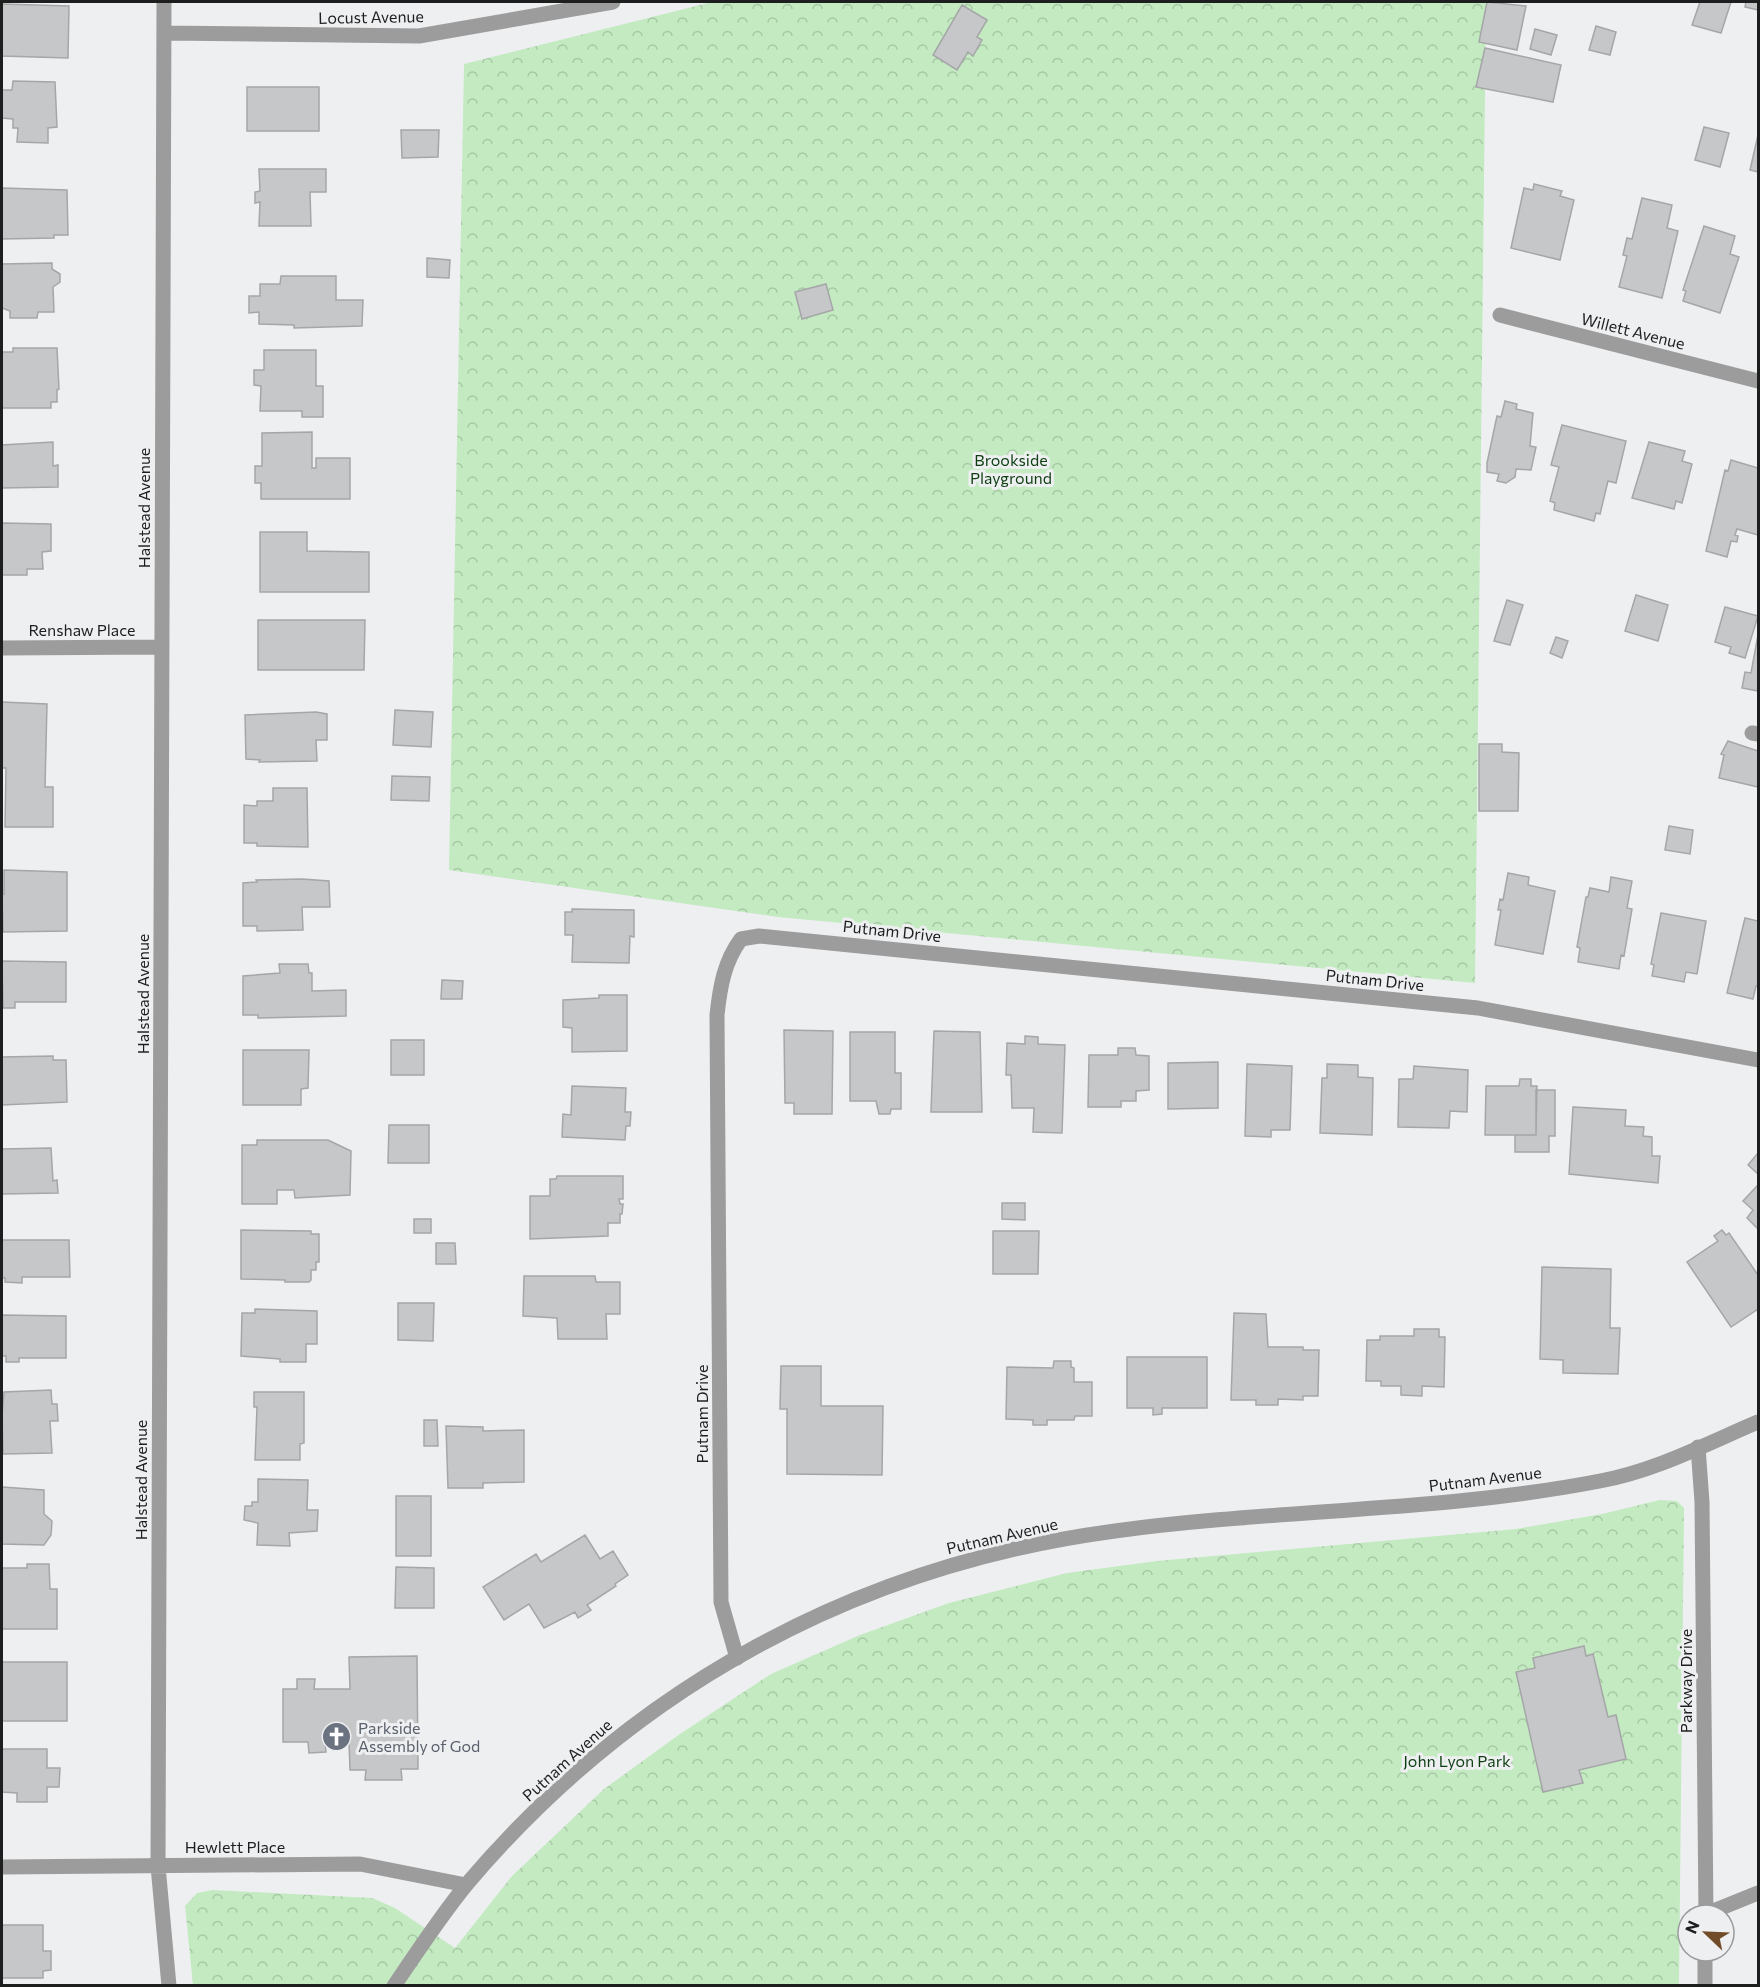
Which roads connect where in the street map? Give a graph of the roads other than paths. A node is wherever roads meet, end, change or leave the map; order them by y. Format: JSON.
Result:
{"nodes":[{"id":1,"x":164,"y":2,"type":"edge"},
{"id":2,"x":613,"y":2,"type":"edge"},
{"id":3,"x":164,"y":33,"type":"junction"},
{"id":4,"x":1500,"y":315,"type":"dead end"},
{"id":5,"x":1758,"y":381,"type":"edge"},
{"id":6,"x":162,"y":647,"type":"junction"},
{"id":7,"x":2,"y":648,"type":"edge"},
{"id":8,"x":1758,"y":1060,"type":"edge"},
{"id":9,"x":1758,"y":1422,"type":"edge"},
{"id":10,"x":1698,"y":1448,"type":"junction"},
{"id":11,"x":737,"y":1658,"type":"junction"},
{"id":12,"x":158,"y":1866,"type":"junction"},
{"id":13,"x":2,"y":1867,"type":"edge"},
{"id":14,"x":466,"y":1885,"type":"junction"},
{"id":15,"x":1758,"y":1893,"type":"edge"},
{"id":16,"x":1706,"y":1903,"type":"edge"},
{"id":17,"x":1734,"y":1903,"type":"edge"},
{"id":18,"x":1705,"y":1963,"type":"edge"},
{"id":19,"x":169,"y":1986,"type":"edge"},
{"id":20,"x":393,"y":1986,"type":"edge"},
{"id":21,"x":1705,"y":1986,"type":"edge"}],
"edges":[{"from":1,"to":3,"type":"street","name":"Halstead Avenue"},
{"from":2,"to":3,"type":"street","name":"Locust Avenue"},
{"from":3,"to":6,"type":"street","name":"Halstead Avenue"},
{"from":4,"to":5,"type":"street","name":"Willett Avenue"},
{"from":6,"to":7,"type":"street","name":"Renshaw Place"},
{"from":6,"to":12,"type":"street","name":"Halstead Avenue"},
{"from":8,"to":11,"type":"street","name":"Putnam Drive"},
{"from":9,"to":10,"type":"street","name":"Putnam Avenue"},
{"from":10,"to":11,"type":"street","name":"Putnam Avenue"},
{"from":10,"to":16,"type":"street","name":"Parkway Drive"},
{"from":11,"to":14,"type":"street","name":"Putnam Avenue"},
{"from":12,"to":13,"type":"street","name":"Hewlett Place"},
{"from":12,"to":14,"type":"street","name":"Hewlett Place"},
{"from":12,"to":19,"type":"street","name":"Halstead Avenue"},
{"from":14,"to":20,"type":"street","name":"Putnam Avenue"},
{"from":15,"to":17,"type":"street"},
{"from":18,"to":21,"type":"street"}]}
